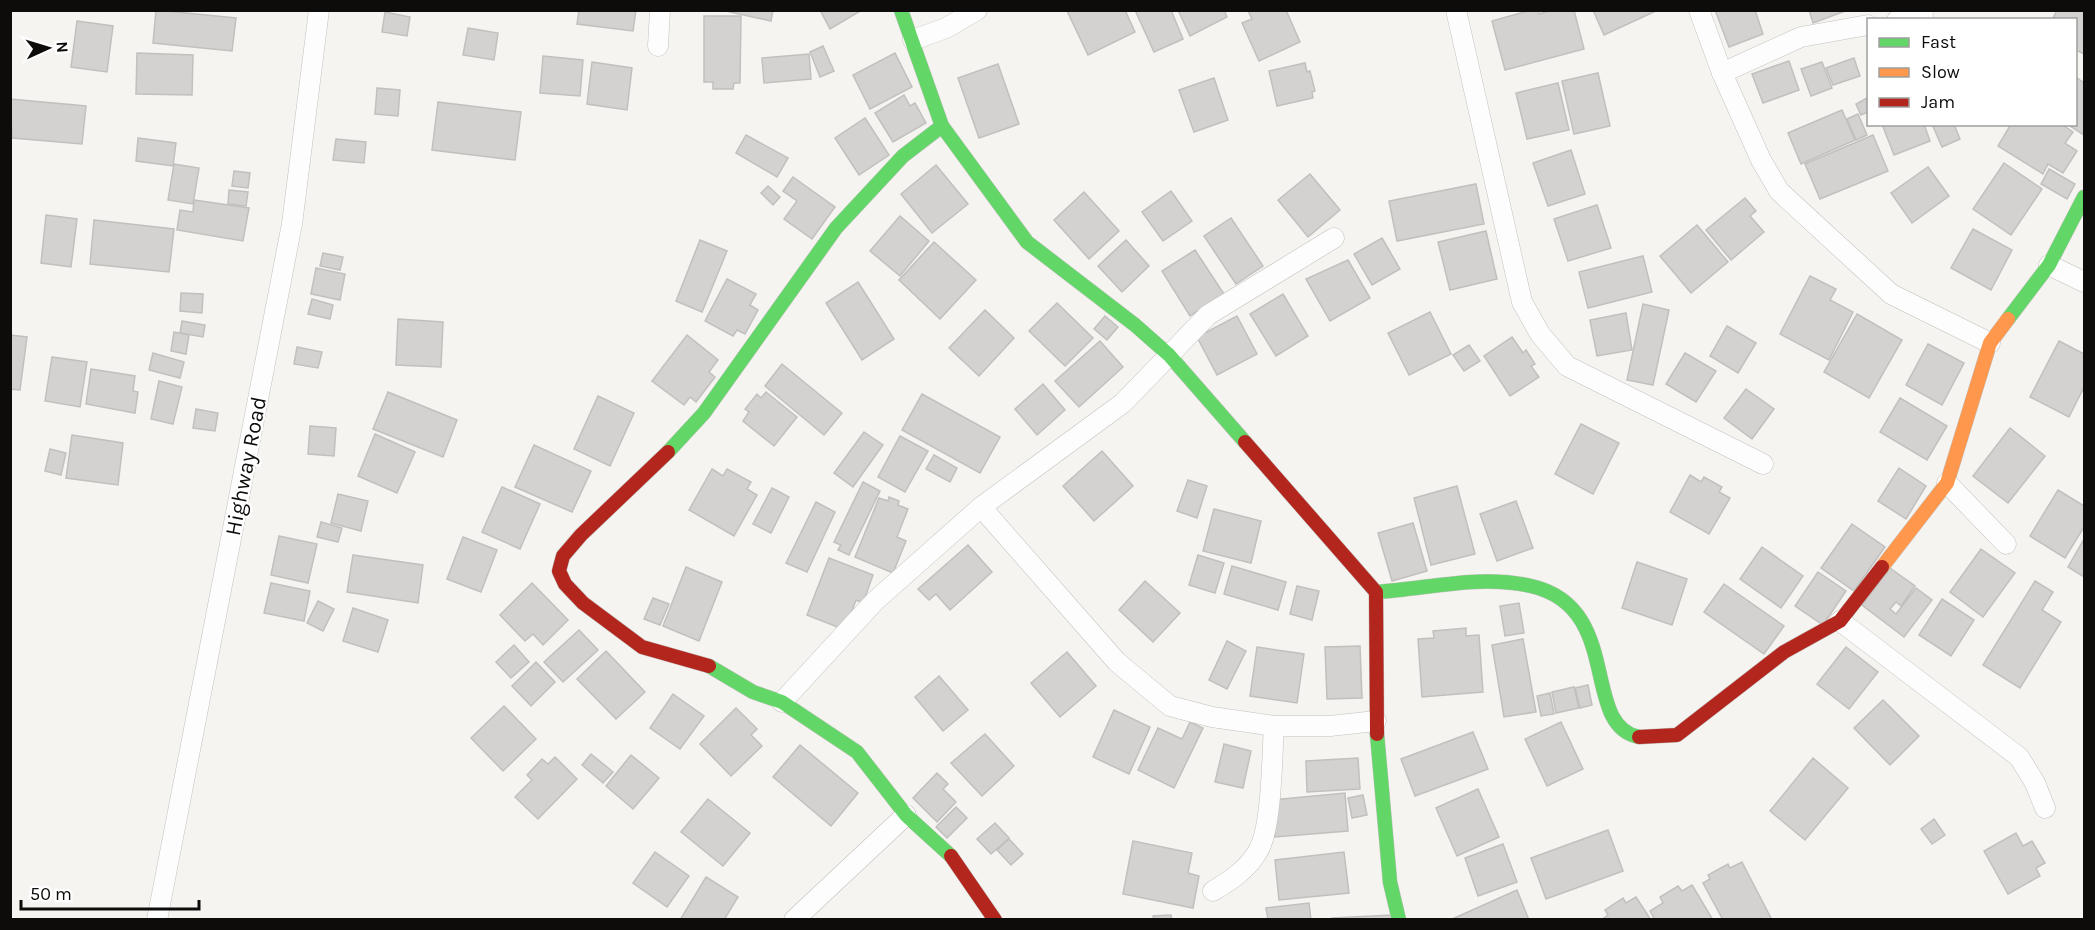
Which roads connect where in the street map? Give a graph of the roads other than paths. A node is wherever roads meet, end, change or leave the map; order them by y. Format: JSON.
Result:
{"nodes":[{"id":1,"x":319,"y":10,"type":"edge"},
{"id":2,"x":660,"y":10,"type":"edge"},
{"id":3,"x":901,"y":10,"type":"edge"},
{"id":4,"x":977,"y":10,"type":"edge"},
{"id":5,"x":1456,"y":10,"type":"edge"},
{"id":6,"x":1699,"y":10,"type":"edge"},
{"id":7,"x":1923,"y":15,"type":"dead end"},
{"id":8,"x":1907,"y":18,"type":"edge"},
{"id":9,"x":1867,"y":25,"type":"edge"},
{"id":10,"x":914,"y":40,"type":"junction"},
{"id":11,"x":658,"y":46,"type":"dead end"},
{"id":12,"x":1722,"y":73,"type":"junction"},
{"id":13,"x":942,"y":126,"type":"junction"},
{"id":14,"x":2085,"y":197,"type":"edge"},
{"id":15,"x":1334,"y":238,"type":"dead end"},
{"id":16,"x":2049,"y":265,"type":"junction"},
{"id":17,"x":2085,"y":282,"type":"edge"},
{"id":18,"x":1990,"y":343,"type":"junction"},
{"id":19,"x":1169,"y":355,"type":"junction"},
{"id":20,"x":1763,"y":464,"type":"dead end"},
{"id":21,"x":1947,"y":483,"type":"junction"},
{"id":22,"x":981,"y":507,"type":"junction"},
{"id":23,"x":2006,"y":544,"type":"dead end"},
{"id":24,"x":1376,"y":592,"type":"junction"},
{"id":25,"x":1840,"y":621,"type":"junction"},
{"id":26,"x":782,"y":702,"type":"junction"},
{"id":27,"x":1377,"y":721,"type":"junction"},
{"id":28,"x":1274,"y":726,"type":"junction"},
{"id":29,"x":2046,"y":808,"type":"dead end"},
{"id":30,"x":906,"y":815,"type":"junction"},
{"id":31,"x":1213,"y":891,"type":"dead end"},
{"id":32,"x":157,"y":920,"type":"edge"},
{"id":33,"x":794,"y":920,"type":"edge"},
{"id":34,"x":995,"y":920,"type":"edge"},
{"id":35,"x":1399,"y":920,"type":"edge"}],
"edges":[{"from":1,"to":32,"type":"street","name":"Highway Road"},
{"from":2,"to":11,"type":"street"},
{"from":3,"to":10,"type":"street"},
{"from":4,"to":10,"type":"street"},
{"from":5,"to":20,"type":"street"},
{"from":6,"to":12,"type":"street"},
{"from":7,"to":8,"type":"street"},
{"from":9,"to":12,"type":"street"},
{"from":10,"to":13,"type":"street"},
{"from":12,"to":18,"type":"street"},
{"from":13,"to":19,"type":"street"},
{"from":13,"to":26,"type":"street"},
{"from":14,"to":16,"type":"street"},
{"from":15,"to":19,"type":"street"},
{"from":16,"to":17,"type":"street"},
{"from":16,"to":18,"type":"street"},
{"from":18,"to":21,"type":"street"},
{"from":19,"to":22,"type":"street"},
{"from":19,"to":24,"type":"street"},
{"from":21,"to":23,"type":"street"},
{"from":21,"to":25,"type":"street"},
{"from":22,"to":26,"type":"street"},
{"from":22,"to":28,"type":"street"},
{"from":24,"to":25,"type":"street"},
{"from":24,"to":27,"type":"street"},
{"from":25,"to":29,"type":"street"},
{"from":26,"to":30,"type":"street"},
{"from":27,"to":28,"type":"street"},
{"from":27,"to":35,"type":"street"},
{"from":28,"to":31,"type":"street"},
{"from":30,"to":33,"type":"street"},
{"from":30,"to":34,"type":"street"}]}
